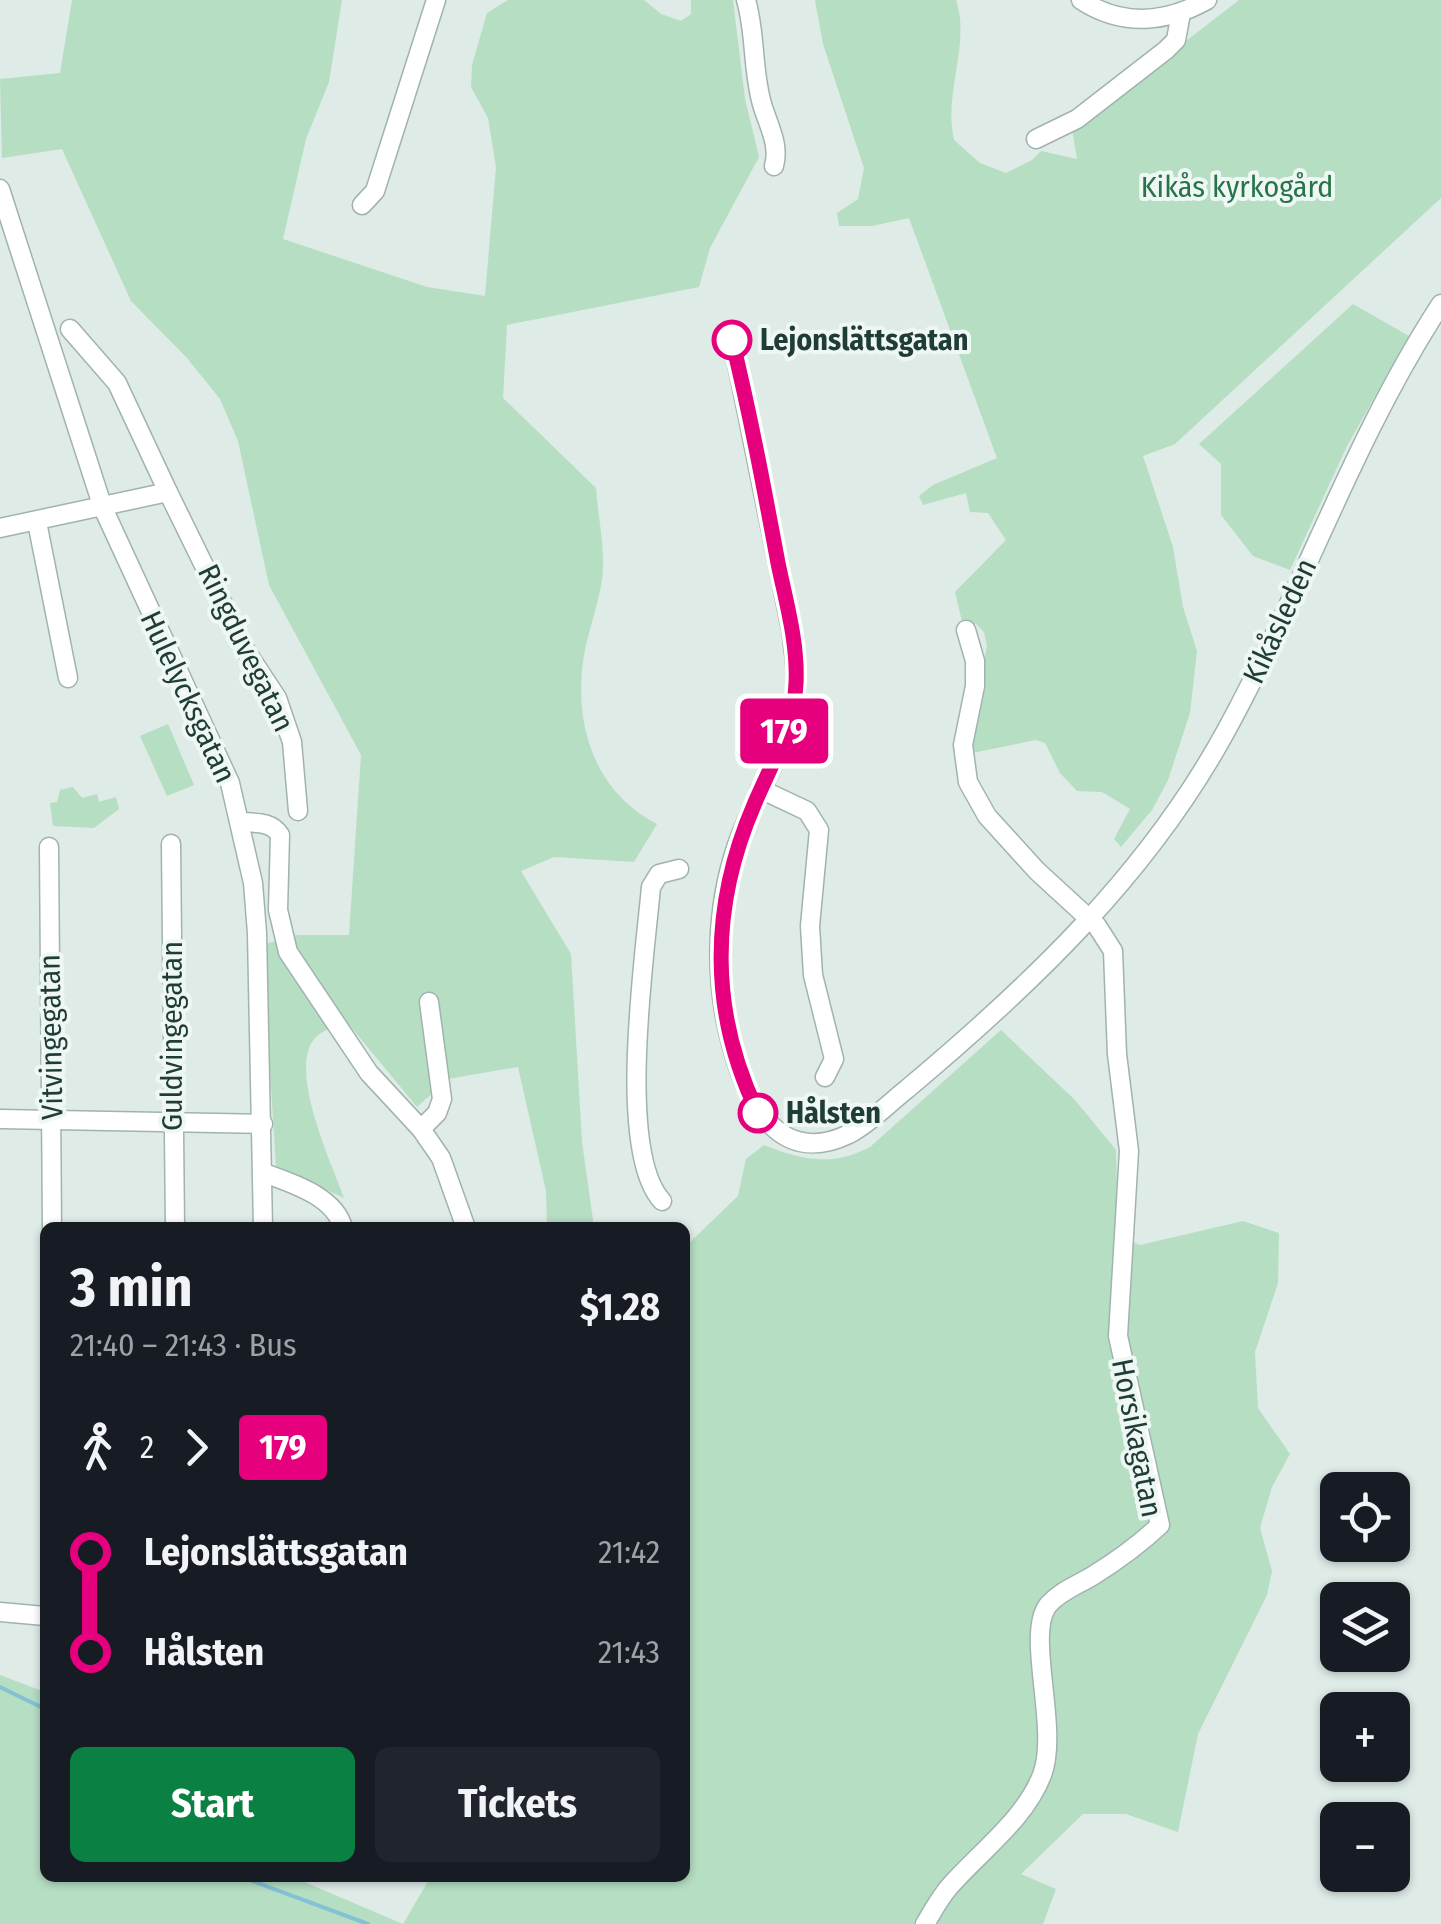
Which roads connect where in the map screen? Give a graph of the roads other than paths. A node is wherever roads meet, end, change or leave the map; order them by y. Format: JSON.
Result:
{"nodes":[{"id":1,"x":436,"y":0,"type":"edge"},
{"id":2,"x":746,"y":0,"type":"edge"},
{"id":3,"x":1081,"y":0,"type":"edge"},
{"id":4,"x":1207,"y":0,"type":"edge"},
{"id":5,"x":1181,"y":13,"type":"junction"},
{"id":6,"x":1036,"y":139,"type":"dead end"},
{"id":7,"x":774,"y":166,"type":"dead end"},
{"id":8,"x":0,"y":189,"type":"edge"},
{"id":9,"x":362,"y":205,"type":"dead end"},
{"id":10,"x":1441,"y":304,"type":"edge"},
{"id":11,"x":70,"y":329,"type":"dead end"},
{"id":12,"x":732,"y":340,"type":"dead end"},
{"id":13,"x":168,"y":492,"type":"junction"},
{"id":14,"x":103,"y":508,"type":"junction"},
{"id":15,"x":37,"y":522,"type":"junction"},
{"id":16,"x":0,"y":528,"type":"edge"},
{"id":17,"x":966,"y":630,"type":"dead end"},
{"id":18,"x":68,"y":678,"type":"dead end"},
{"id":19,"x":760,"y":789,"type":"junction"},
{"id":20,"x":298,"y":811,"type":"dead end"},
{"id":21,"x":240,"y":822,"type":"junction"},
{"id":22,"x":171,"y":844,"type":"dead end"},
{"id":23,"x":49,"y":848,"type":"dead end"},
{"id":24,"x":679,"y":869,"type":"dead end"},
{"id":25,"x":1091,"y":920,"type":"junction"},
{"id":26,"x":428,"y":1002,"type":"dead end"},
{"id":27,"x":825,"y":1077,"type":"dead end"},
{"id":28,"x":52,"y":1118,"type":"junction"},
{"id":29,"x":0,"y":1119,"type":"edge"},
{"id":30,"x":172,"y":1121,"type":"junction"},
{"id":31,"x":263,"y":1124,"type":"junction"},
{"id":32,"x":421,"y":1128,"type":"junction"},
{"id":33,"x":264,"y":1172,"type":"junction"},
{"id":34,"x":662,"y":1200,"type":"dead end"},
{"id":35,"x":52,"y":1222,"type":"edge"},
{"id":36,"x":175,"y":1222,"type":"edge"},
{"id":37,"x":264,"y":1222,"type":"edge"},
{"id":38,"x":340,"y":1222,"type":"edge"},
{"id":39,"x":464,"y":1222,"type":"edge"},
{"id":40,"x":0,"y":1612,"type":"edge"},
{"id":41,"x":40,"y":1616,"type":"edge"},
{"id":42,"x":925,"y":1924,"type":"edge"}],
"edges":[{"from":1,"to":9,"type":"street"},
{"from":2,"to":7,"type":"street"},
{"from":3,"to":5,"type":"street"},
{"from":4,"to":5,"type":"street"},
{"from":5,"to":6,"type":"street"},
{"from":8,"to":14,"type":"street","name":"Hulelycksgatan"},
{"from":10,"to":25,"type":"street","name":"Kikåsleden"},
{"from":11,"to":13,"type":"street","name":"Ringduvegatan"},
{"from":12,"to":19,"type":"street"},
{"from":13,"to":14,"type":"street"},
{"from":13,"to":20,"type":"street","name":"Ringduvegatan"},
{"from":14,"to":15,"type":"street"},
{"from":14,"to":21,"type":"street","name":"Hulelycksgatan"},
{"from":15,"to":16,"type":"street"},
{"from":15,"to":18,"type":"street"},
{"from":17,"to":25,"type":"street"},
{"from":19,"to":25,"type":"street"},
{"from":19,"to":27,"type":"street"},
{"from":21,"to":31,"type":"street","name":"Hulelycksgatan"},
{"from":21,"to":32,"type":"street"},
{"from":22,"to":30,"type":"street","name":"Guldvingegatan"},
{"from":23,"to":28,"type":"street","name":"Vitvingegatan"},
{"from":24,"to":34,"type":"street"},
{"from":25,"to":42,"type":"street","name":"Horsikagatan"},
{"from":26,"to":32,"type":"street"},
{"from":28,"to":29,"type":"street"},
{"from":28,"to":30,"type":"street"},
{"from":28,"to":35,"type":"street","name":"Vitvingegatan"},
{"from":30,"to":31,"type":"street"},
{"from":30,"to":36,"type":"street","name":"Guldvingegatan"},
{"from":31,"to":33,"type":"street","name":"Hulelycksgatan"},
{"from":32,"to":39,"type":"street"},
{"from":33,"to":37,"type":"street","name":"Hulelycksgatan"},
{"from":33,"to":38,"type":"street"},
{"from":40,"to":41,"type":"street"}]}
